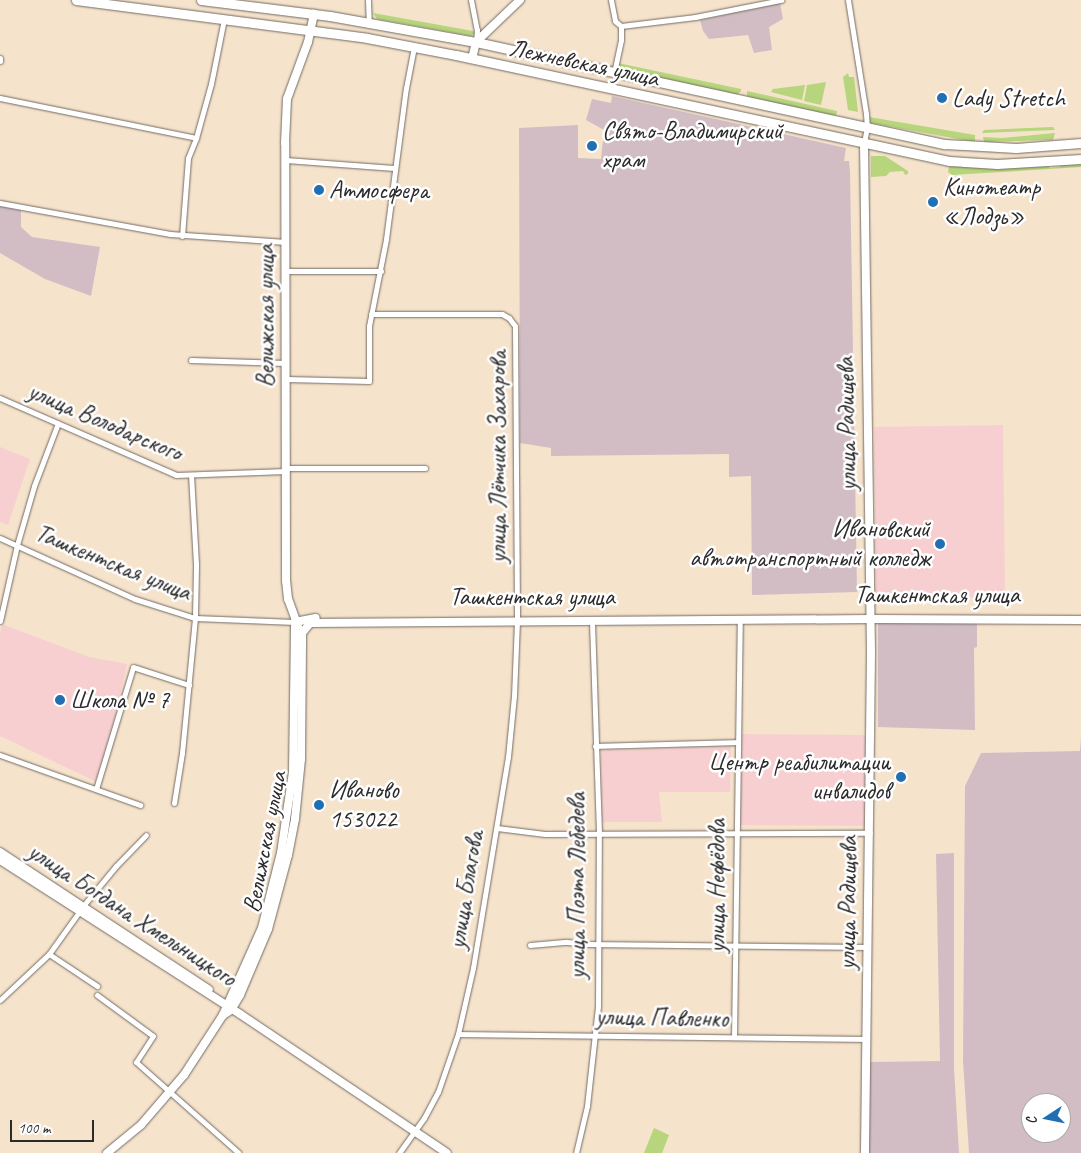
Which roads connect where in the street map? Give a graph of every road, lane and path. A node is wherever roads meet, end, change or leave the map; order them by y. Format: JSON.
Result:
{"nodes":[{"id":1,"x":76,"y":0,"type":"edge"},
{"id":2,"x":202,"y":0,"type":"edge"},
{"id":3,"x":368,"y":0,"type":"edge"},
{"id":4,"x":471,"y":0,"type":"edge"},
{"id":5,"x":520,"y":0,"type":"edge"},
{"id":6,"x":611,"y":0,"type":"edge"},
{"id":7,"x":781,"y":0,"type":"edge"},
{"id":8,"x":848,"y":0,"type":"edge"},
{"id":9,"x":113,"y":2,"type":"edge"},
{"id":10,"x":314,"y":14,"type":"junction"},
{"id":11,"x":224,"y":20,"type":"junction"},
{"id":12,"x":369,"y":23,"type":"junction"},
{"id":13,"x":621,"y":26,"type":"junction"},
{"id":14,"x":311,"y":30,"type":"junction"},
{"id":15,"x":476,"y":42,"type":"junction"},
{"id":16,"x":414,"y":47,"type":"junction"},
{"id":17,"x":472,"y":59,"type":"junction"},
{"id":18,"x":614,"y":73,"type":"junction"},
{"id":19,"x":0,"y":98,"type":"edge"},
{"id":20,"x":867,"y":127,"type":"junction"},
{"id":21,"x":196,"y":138,"type":"junction"},
{"id":22,"x":1081,"y":143,"type":"edge"},
{"id":23,"x":864,"y":144,"type":"junction"},
{"id":24,"x":1081,"y":159,"type":"edge"},
{"id":25,"x":285,"y":160,"type":"junction"},
{"id":26,"x":395,"y":168,"type":"junction"},
{"id":27,"x":0,"y":203,"type":"edge"},
{"id":28,"x":182,"y":236,"type":"junction"},
{"id":29,"x":286,"y":242,"type":"junction"},
{"id":30,"x":286,"y":271,"type":"junction"},
{"id":31,"x":381,"y":271,"type":"junction"},
{"id":32,"x":371,"y":314,"type":"junction"},
{"id":33,"x":191,"y":360,"type":"dead end"},
{"id":34,"x":286,"y":363,"type":"junction"},
{"id":35,"x":286,"y":379,"type":"junction"},
{"id":36,"x":0,"y":398,"type":"edge"},
{"id":37,"x":58,"y":423,"type":"junction"},
{"id":38,"x":425,"y":468,"type":"dead end"},
{"id":39,"x":286,"y":469,"type":"junction"},
{"id":40,"x":191,"y":475,"type":"junction"},
{"id":41,"x":0,"y":538,"type":"edge"},
{"id":42,"x":17,"y":545,"type":"junction"},
{"id":43,"x":1081,"y":615,"type":"edge"},
{"id":44,"x":871,"y":617,"type":"junction"},
{"id":45,"x":195,"y":618,"type":"junction"},
{"id":46,"x":740,"y":618,"type":"junction"},
{"id":47,"x":517,"y":619,"type":"junction"},
{"id":48,"x":592,"y":619,"type":"junction"},
{"id":49,"x":1081,"y":620,"type":"edge"},
{"id":50,"x":0,"y":621,"type":"edge"},
{"id":51,"x":310,"y":621,"type":"junction"},
{"id":52,"x":298,"y":629,"type":"junction"},
{"id":53,"x":189,"y":685,"type":"junction"},
{"id":54,"x":738,"y":742,"type":"junction"},
{"id":55,"x":595,"y":746,"type":"junction"},
{"id":56,"x":0,"y":755,"type":"edge"},
{"id":57,"x":96,"y":789,"type":"junction"},
{"id":58,"x":174,"y":803,"type":"dead end"},
{"id":59,"x":140,"y":805,"type":"dead end"},
{"id":60,"x":497,"y":828,"type":"junction"},
{"id":61,"x":599,"y":833,"type":"junction"},
{"id":62,"x":737,"y":833,"type":"junction"},
{"id":63,"x":870,"y":833,"type":"junction"},
{"id":64,"x":146,"y":835,"type":"dead end"},
{"id":65,"x":0,"y":852,"type":"edge"},
{"id":66,"x":0,"y":860,"type":"edge"},
{"id":67,"x":81,"y":909,"type":"junction"},
{"id":68,"x":598,"y":944,"type":"junction"},
{"id":69,"x":530,"y":945,"type":"dead end"},
{"id":70,"x":737,"y":946,"type":"junction"},
{"id":71,"x":868,"y":947,"type":"junction"},
{"id":72,"x":49,"y":954,"type":"junction"},
{"id":73,"x":96,"y":986,"type":"dead end"},
{"id":74,"x":96,"y":995,"type":"dead end"},
{"id":75,"x":0,"y":1000,"type":"edge"},
{"id":76,"x":229,"y":1008,"type":"junction"},
{"id":77,"x":458,"y":1034,"type":"junction"},
{"id":78,"x":596,"y":1036,"type":"junction"},
{"id":79,"x":734,"y":1038,"type":"junction"},
{"id":80,"x":866,"y":1039,"type":"junction"},
{"id":81,"x":170,"y":1090,"type":"junction"},
{"id":82,"x":415,"y":1132,"type":"junction"},
{"id":83,"x":107,"y":1153,"type":"edge"},
{"id":84,"x":238,"y":1153,"type":"edge"},
{"id":85,"x":400,"y":1153,"type":"edge"},
{"id":86,"x":447,"y":1153,"type":"edge"},
{"id":87,"x":576,"y":1153,"type":"edge"},
{"id":88,"x":865,"y":1153,"type":"edge"}],
"edges":[{"from":1,"to":9,"type":"highway","name":"Лежневская улица"},
{"from":2,"to":10,"type":"highway","name":"Лежневская улица"},
{"from":3,"to":12,"type":"street"},
{"from":4,"to":15,"type":"street"},
{"from":5,"to":15,"type":"main road"},
{"from":6,"to":13,"type":"street"},
{"from":7,"to":13,"type":"street"},
{"from":8,"to":20,"type":"street"},
{"from":9,"to":11,"type":"highway","name":"Лежневская улица"},
{"from":10,"to":12,"type":"highway","name":"Лежневская улица"},
{"from":10,"to":14,"type":"main road","name":"Велижская улица"},
{"from":11,"to":14,"type":"highway","name":"Лежневская улица"},
{"from":11,"to":21,"type":"street"},
{"from":12,"to":15,"type":"highway","name":"Лежневская улица"},
{"from":13,"to":18,"type":"street"},
{"from":14,"to":16,"type":"highway","name":"Лежневская улица"},
{"from":14,"to":25,"type":"main road","name":"Велижская улица"},
{"from":15,"to":17,"type":"main road"},
{"from":15,"to":18,"type":"highway","name":"Лежневская улица"},
{"from":16,"to":17,"type":"highway","name":"Лежневская улица"},
{"from":16,"to":26,"type":"street"},
{"from":17,"to":23,"type":"highway","name":"Лежневская улица"},
{"from":18,"to":20,"type":"highway","name":"Лежневская улица"},
{"from":19,"to":21,"type":"street"},
{"from":20,"to":22,"type":"highway","name":"Лежневская улица"},
{"from":20,"to":23,"type":"street"},
{"from":21,"to":28,"type":"street"},
{"from":23,"to":24,"type":"highway","name":"Лежневская улица"},
{"from":23,"to":44,"type":"main road","name":"улица Радищева"},
{"from":25,"to":26,"type":"street"},
{"from":25,"to":29,"type":"main road","name":"Велижская улица"},
{"from":26,"to":31,"type":"street"},
{"from":27,"to":28,"type":"street"},
{"from":28,"to":29,"type":"street"},
{"from":29,"to":30,"type":"main road","name":"Велижская улица"},
{"from":30,"to":31,"type":"street"},
{"from":30,"to":34,"type":"main road","name":"Велижская улица"},
{"from":31,"to":32,"type":"street"},
{"from":32,"to":35,"type":"street"},
{"from":32,"to":47,"type":"street","name":"улица Лётчика Захарова"},
{"from":33,"to":34,"type":"street"},
{"from":34,"to":35,"type":"main road","name":"Велижская улица"},
{"from":35,"to":39,"type":"main road","name":"Велижская улица"},
{"from":36,"to":37,"type":"street","name":"улица Володарского"},
{"from":37,"to":40,"type":"street","name":"улица Володарского"},
{"from":37,"to":42,"type":"street"},
{"from":38,"to":39,"type":"street","name":"улица Володарского"},
{"from":39,"to":40,"type":"street","name":"улица Володарского"},
{"from":39,"to":52,"type":"main road","name":"Велижская улица"},
{"from":40,"to":45,"type":"street"},
{"from":41,"to":42,"type":"street","name":"Ташкентская улица"},
{"from":42,"to":45,"type":"street","name":"Ташкентская улица"},
{"from":42,"to":50,"type":"street"},
{"from":43,"to":44,"type":"main road","name":"Ташкентская улица"},
{"from":44,"to":46,"type":"main road","name":"Ташкентская улица"},
{"from":44,"to":49,"type":"main road","name":"Ташкентская улица"},
{"from":44,"to":63,"type":"main road","name":"улица Радищева"},
{"from":45,"to":52,"type":"street","name":"Ташкентская улица"},
{"from":45,"to":53,"type":"street"},
{"from":46,"to":48,"type":"main road","name":"Ташкентская улица"},
{"from":46,"to":54,"type":"street","name":"улица Нефёдова"},
{"from":47,"to":48,"type":"main road","name":"Ташкентская улица"},
{"from":47,"to":51,"type":"main road","name":"Ташкентская улица"},
{"from":47,"to":60,"type":"street","name":"улица Благова"},
{"from":48,"to":55,"type":"street","name":"улица Поэта Лебедева"},
{"from":51,"to":52,"type":"main road","name":"Ташкентская улица"},
{"from":51,"to":52,"type":"main road"},
{"from":52,"to":76,"type":"main road","name":"Велижская улица"},
{"from":53,"to":57,"type":"street"},
{"from":53,"to":58,"type":"street"},
{"from":54,"to":55,"type":"street"},
{"from":54,"to":62,"type":"street","name":"улица Нефёдова"},
{"from":55,"to":61,"type":"street","name":"улица Поэта Лебедева"},
{"from":56,"to":57,"type":"street"},
{"from":57,"to":59,"type":"street"},
{"from":60,"to":61,"type":"street"},
{"from":60,"to":77,"type":"street","name":"улица Благова"},
{"from":61,"to":62,"type":"street"},
{"from":61,"to":68,"type":"street","name":"улица Поэта Лебедева"},
{"from":62,"to":63,"type":"street"},
{"from":62,"to":70,"type":"street","name":"улица Нефёдова"},
{"from":63,"to":71,"type":"main road","name":"улица Радищева"},
{"from":64,"to":67,"type":"street"},
{"from":65,"to":67,"type":"main road","name":"улица Богдана Хмельницкого"},
{"from":66,"to":67,"type":"main road","name":"улица Богдана Хмельницкого"},
{"from":67,"to":72,"type":"street"},
{"from":67,"to":76,"type":"main road","name":"улица Богдана Хмельницкого"},
{"from":68,"to":69,"type":"street"},
{"from":68,"to":70,"type":"street"},
{"from":68,"to":78,"type":"street","name":"улица Поэта Лебедева"},
{"from":70,"to":71,"type":"street"},
{"from":70,"to":79,"type":"street","name":"улица Нефёдова"},
{"from":71,"to":80,"type":"main road","name":"улица Радищева"},
{"from":72,"to":73,"type":"street"},
{"from":72,"to":75,"type":"street"},
{"from":74,"to":81,"type":"street"},
{"from":76,"to":81,"type":"main road","name":"Велижская улица"},
{"from":76,"to":82,"type":"main road","name":"улица Богдана Хмельницкого"},
{"from":77,"to":78,"type":"street","name":"улица Павленко"},
{"from":77,"to":82,"type":"street","name":"улица Благова"},
{"from":78,"to":79,"type":"street","name":"улица Павленко"},
{"from":78,"to":87,"type":"street","name":"улица Поэта Лебедева"},
{"from":79,"to":80,"type":"street","name":"улица Павленко"},
{"from":80,"to":88,"type":"main road","name":"улица Радищева"},
{"from":81,"to":83,"type":"main road","name":"Велижская улица"},
{"from":81,"to":84,"type":"street"},
{"from":82,"to":85,"type":"street","name":"улица Благова"},
{"from":82,"to":86,"type":"main road","name":"улица Богдана Хмельницкого"}]}
